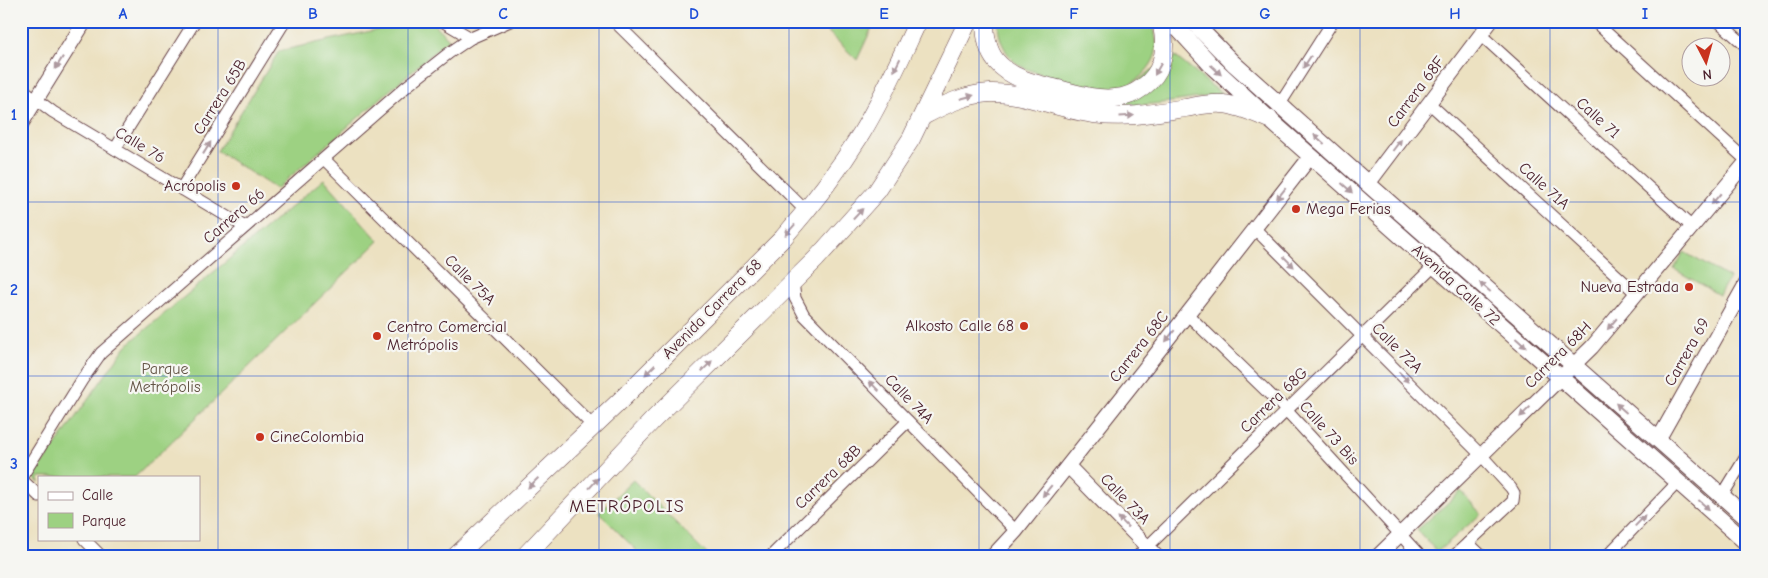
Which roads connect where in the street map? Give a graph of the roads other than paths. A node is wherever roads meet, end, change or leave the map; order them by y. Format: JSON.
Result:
{"nodes":[{"id":1,"x":195,"y":21,"type":"edge"},
{"id":2,"x":285,"y":21,"type":"edge"},
{"id":3,"x":442,"y":21,"type":"edge"},
{"id":4,"x":510,"y":21,"type":"edge"},
{"id":5,"x":614,"y":21,"type":"edge"},
{"id":6,"x":918,"y":21,"type":"edge"},
{"id":7,"x":968,"y":21,"type":"edge"},
{"id":8,"x":985,"y":21,"type":"edge"},
{"id":9,"x":1161,"y":21,"type":"edge"},
{"id":10,"x":1171,"y":21,"type":"edge"},
{"id":11,"x":1192,"y":21,"type":"edge"},
{"id":12,"x":1333,"y":21,"type":"edge"},
{"id":13,"x":1491,"y":21,"type":"edge"},
{"id":14,"x":1594,"y":21,"type":"edge"},
{"id":15,"x":1718,"y":21,"type":"edge"},
{"id":16,"x":83,"y":22,"type":"edge"},
{"id":17,"x":1481,"y":35,"type":"junction"},
{"id":18,"x":471,"y":38,"type":"junction"},
{"id":19,"x":1747,"y":47,"type":"edge"},
{"id":20,"x":21,"y":88,"type":"edge"},
{"id":21,"x":37,"y":99,"type":"junction"},
{"id":22,"x":1429,"y":103,"type":"junction"},
{"id":23,"x":1280,"y":104,"type":"junction"},
{"id":24,"x":923,"y":116,"type":"junction"},
{"id":25,"x":1269,"y":119,"type":"junction"},
{"id":26,"x":21,"y":124,"type":"edge"},
{"id":27,"x":115,"y":149,"type":"junction"},
{"id":28,"x":1311,"y":156,"type":"junction"},
{"id":29,"x":324,"y":159,"type":"junction"},
{"id":30,"x":1747,"y":161,"type":"edge"},
{"id":31,"x":1368,"y":184,"type":"junction"},
{"id":32,"x":181,"y":189,"type":"junction"},
{"id":33,"x":806,"y":211,"type":"junction"},
{"id":34,"x":245,"y":227,"type":"junction"},
{"id":35,"x":1692,"y":227,"type":"junction"},
{"id":36,"x":1254,"y":228,"type":"junction"},
{"id":37,"x":1434,"y":266,"type":"junction"},
{"id":38,"x":793,"y":281,"type":"junction"},
{"id":39,"x":1747,"y":282,"type":"edge"},
{"id":40,"x":1637,"y":294,"type":"junction"},
{"id":41,"x":1741,"y":306,"type":"edge"},
{"id":42,"x":1187,"y":314,"type":"junction"},
{"id":43,"x":1362,"y":336,"type":"junction"},
{"id":44,"x":1574,"y":365,"type":"junction"},
{"id":45,"x":1560,"y":378,"type":"junction"},
{"id":46,"x":1286,"y":410,"type":"junction"},
{"id":47,"x":908,"y":421,"type":"junction"},
{"id":48,"x":593,"y":426,"type":"junction"},
{"id":49,"x":1658,"y":440,"type":"junction"},
{"id":50,"x":1481,"y":455,"type":"junction"},
{"id":51,"x":1747,"y":455,"type":"edge"},
{"id":52,"x":1068,"y":466,"type":"junction"},
{"id":53,"x":21,"y":479,"type":"edge"},
{"id":54,"x":1678,"y":482,"type":"junction"},
{"id":55,"x":38,"y":495,"type":"edge"},
{"id":56,"x":1722,"y":496,"type":"junction"},
{"id":57,"x":1747,"y":518,"type":"edge"},
{"id":58,"x":1016,"y":531,"type":"junction"},
{"id":59,"x":1400,"y":535,"type":"junction"},
{"id":60,"x":85,"y":540,"type":"edge"},
{"id":61,"x":1468,"y":543,"type":"junction"},
{"id":62,"x":1747,"y":543,"type":"edge"},
{"id":63,"x":1152,"y":552,"type":"edge"},
{"id":64,"x":102,"y":557,"type":"edge"},
{"id":65,"x":455,"y":557,"type":"edge"},
{"id":66,"x":524,"y":557,"type":"edge"},
{"id":67,"x":770,"y":557,"type":"edge"},
{"id":68,"x":992,"y":557,"type":"edge"},
{"id":69,"x":1137,"y":557,"type":"edge"},
{"id":70,"x":1377,"y":557,"type":"edge"},
{"id":71,"x":1422,"y":557,"type":"edge"},
{"id":72,"x":1453,"y":557,"type":"edge"},
{"id":73,"x":1483,"y":557,"type":"edge"},
{"id":74,"x":1606,"y":557,"type":"edge"}],
"edges":[{"from":1,"to":27,"type":"street"},
{"from":32,"to":2,"type":"street","name":"Carrera 65B","one_way":true},
{"from":3,"to":18,"type":"street"},
{"from":4,"to":18,"type":"street","name":"Carrera 66"},
{"from":5,"to":33,"type":"street"},
{"from":6,"to":33,"type":"main road","name":"Avenida Carrera 68","one_way":true},
{"from":7,"to":24,"type":"main road"},
{"from":9,"to":8,"type":"main road","one_way":true},
{"from":10,"to":25,"type":"main road","name":"Avenida Calle 72","one_way":true},
{"from":11,"to":23,"type":"main road","name":"Avenida Calle 72"},
{"from":12,"to":23,"type":"street","one_way":true},
{"from":13,"to":17,"type":"street","name":"Carrera 68F"},
{"from":14,"to":30,"type":"street"},
{"from":15,"to":19,"type":"street"},
{"from":16,"to":21,"type":"street","one_way":true},
{"from":17,"to":22,"type":"street","name":"Carrera 68F"},
{"from":17,"to":35,"type":"street","name":"Calle 71"},
{"from":18,"to":29,"type":"street","name":"Carrera 66"},
{"from":20,"to":21,"type":"street","name":"Calle 76"},
{"from":21,"to":26,"type":"street"},
{"from":21,"to":27,"type":"street","name":"Calle 76"},
{"from":31,"to":22,"type":"street","name":"Carrera 68F","one_way":true},
{"from":22,"to":40,"type":"street","name":"Calle 71A"},
{"from":31,"to":23,"type":"main road","name":"Avenida Calle 72","one_way":true},
{"from":24,"to":25,"type":"main road","one_way":true},
{"from":38,"to":24,"type":"main road","one_way":true},
{"from":25,"to":28,"type":"main road","name":"Avenida Calle 72"},
{"from":27,"to":32,"type":"street","name":"Calle 76"},
{"from":28,"to":36,"type":"street","name":"Carrera 68C","one_way":true},
{"from":28,"to":37,"type":"main road","name":"Avenida Calle 72","one_way":true},
{"from":29,"to":34,"type":"street","name":"Carrera 66"},
{"from":29,"to":48,"type":"street","name":"Calle 75A"},
{"from":30,"to":35,"type":"street","name":"Carrera 68H","one_way":true},
{"from":44,"to":31,"type":"main road","name":"Avenida Calle 72","one_way":true},
{"from":32,"to":34,"type":"street","name":"Calle 76"},
{"from":33,"to":48,"type":"main road","name":"Avenida Carrera 68","one_way":true},
{"from":34,"to":53,"type":"street","name":"Carrera 66"},
{"from":35,"to":40,"type":"street","name":"Carrera 68H"},
{"from":36,"to":42,"type":"street","name":"Carrera 68C"},
{"from":36,"to":43,"type":"street","name":"Calle 72A","one_way":true},
{"from":37,"to":43,"type":"street","name":"Carrera 68G"},
{"from":37,"to":45,"type":"main road","name":"Avenida Calle 72","one_way":true},
{"from":47,"to":38,"type":"street","name":"Calle 74A","one_way":true},
{"from":66,"to":38,"type":"main road","one_way":true},
{"from":39,"to":41,"type":"street","name":"Carrera 69"},
{"from":40,"to":44,"type":"street","name":"Carrera 68H","one_way":true},
{"from":41,"to":49,"type":"street","name":"Carrera 69"},
{"from":42,"to":46,"type":"street","name":"Calle 73 Bis"},
{"from":42,"to":52,"type":"street","name":"Carrera 68C","one_way":true},
{"from":43,"to":46,"type":"street","name":"Carrera 68G"},
{"from":43,"to":50,"type":"street","name":"Calle 72A","one_way":true},
{"from":44,"to":45,"type":"street","name":"Carrera 68H"},
{"from":49,"to":44,"type":"main road","name":"Avenida Calle 72","one_way":true},
{"from":45,"to":50,"type":"street","name":"Carrera 68H","one_way":true},
{"from":45,"to":54,"type":"main road","name":"Avenida Calle 72"},
{"from":46,"to":59,"type":"street","name":"Calle 73 Bis"},
{"from":46,"to":63,"type":"street","name":"Carrera 68G"},
{"from":47,"to":58,"type":"street","name":"Calle 74A"},
{"from":47,"to":67,"type":"street","name":"Carrera 68B"},
{"from":48,"to":65,"type":"main road","name":"Avenida Carrera 68","one_way":true},
{"from":49,"to":56,"type":"main road","name":"Avenida Calle 72"},
{"from":50,"to":59,"type":"street","name":"Carrera 68H"},
{"from":50,"to":61,"type":"street","name":"Calle 72A"},
{"from":51,"to":56,"type":"street"},
{"from":52,"to":58,"type":"street","name":"Carrera 68C","one_way":true},
{"from":63,"to":52,"type":"street","name":"Calle 73A","one_way":true},
{"from":53,"to":55,"type":"street"},
{"from":54,"to":62,"type":"main road","name":"Avenida Calle 72","one_way":true},
{"from":74,"to":54,"type":"street","one_way":true},
{"from":56,"to":57,"type":"main road","name":"Avenida Calle 72"},
{"from":58,"to":68,"type":"street","name":"Carrera 68C"},
{"from":59,"to":70,"type":"street","name":"Carrera 68H"},
{"from":59,"to":71,"type":"street","name":"Calle 73 Bis"},
{"from":60,"to":64,"type":"street"},
{"from":61,"to":72,"type":"street"},
{"from":61,"to":73,"type":"street"},
{"from":63,"to":69,"type":"street","name":"Carrera 68G"}]}
